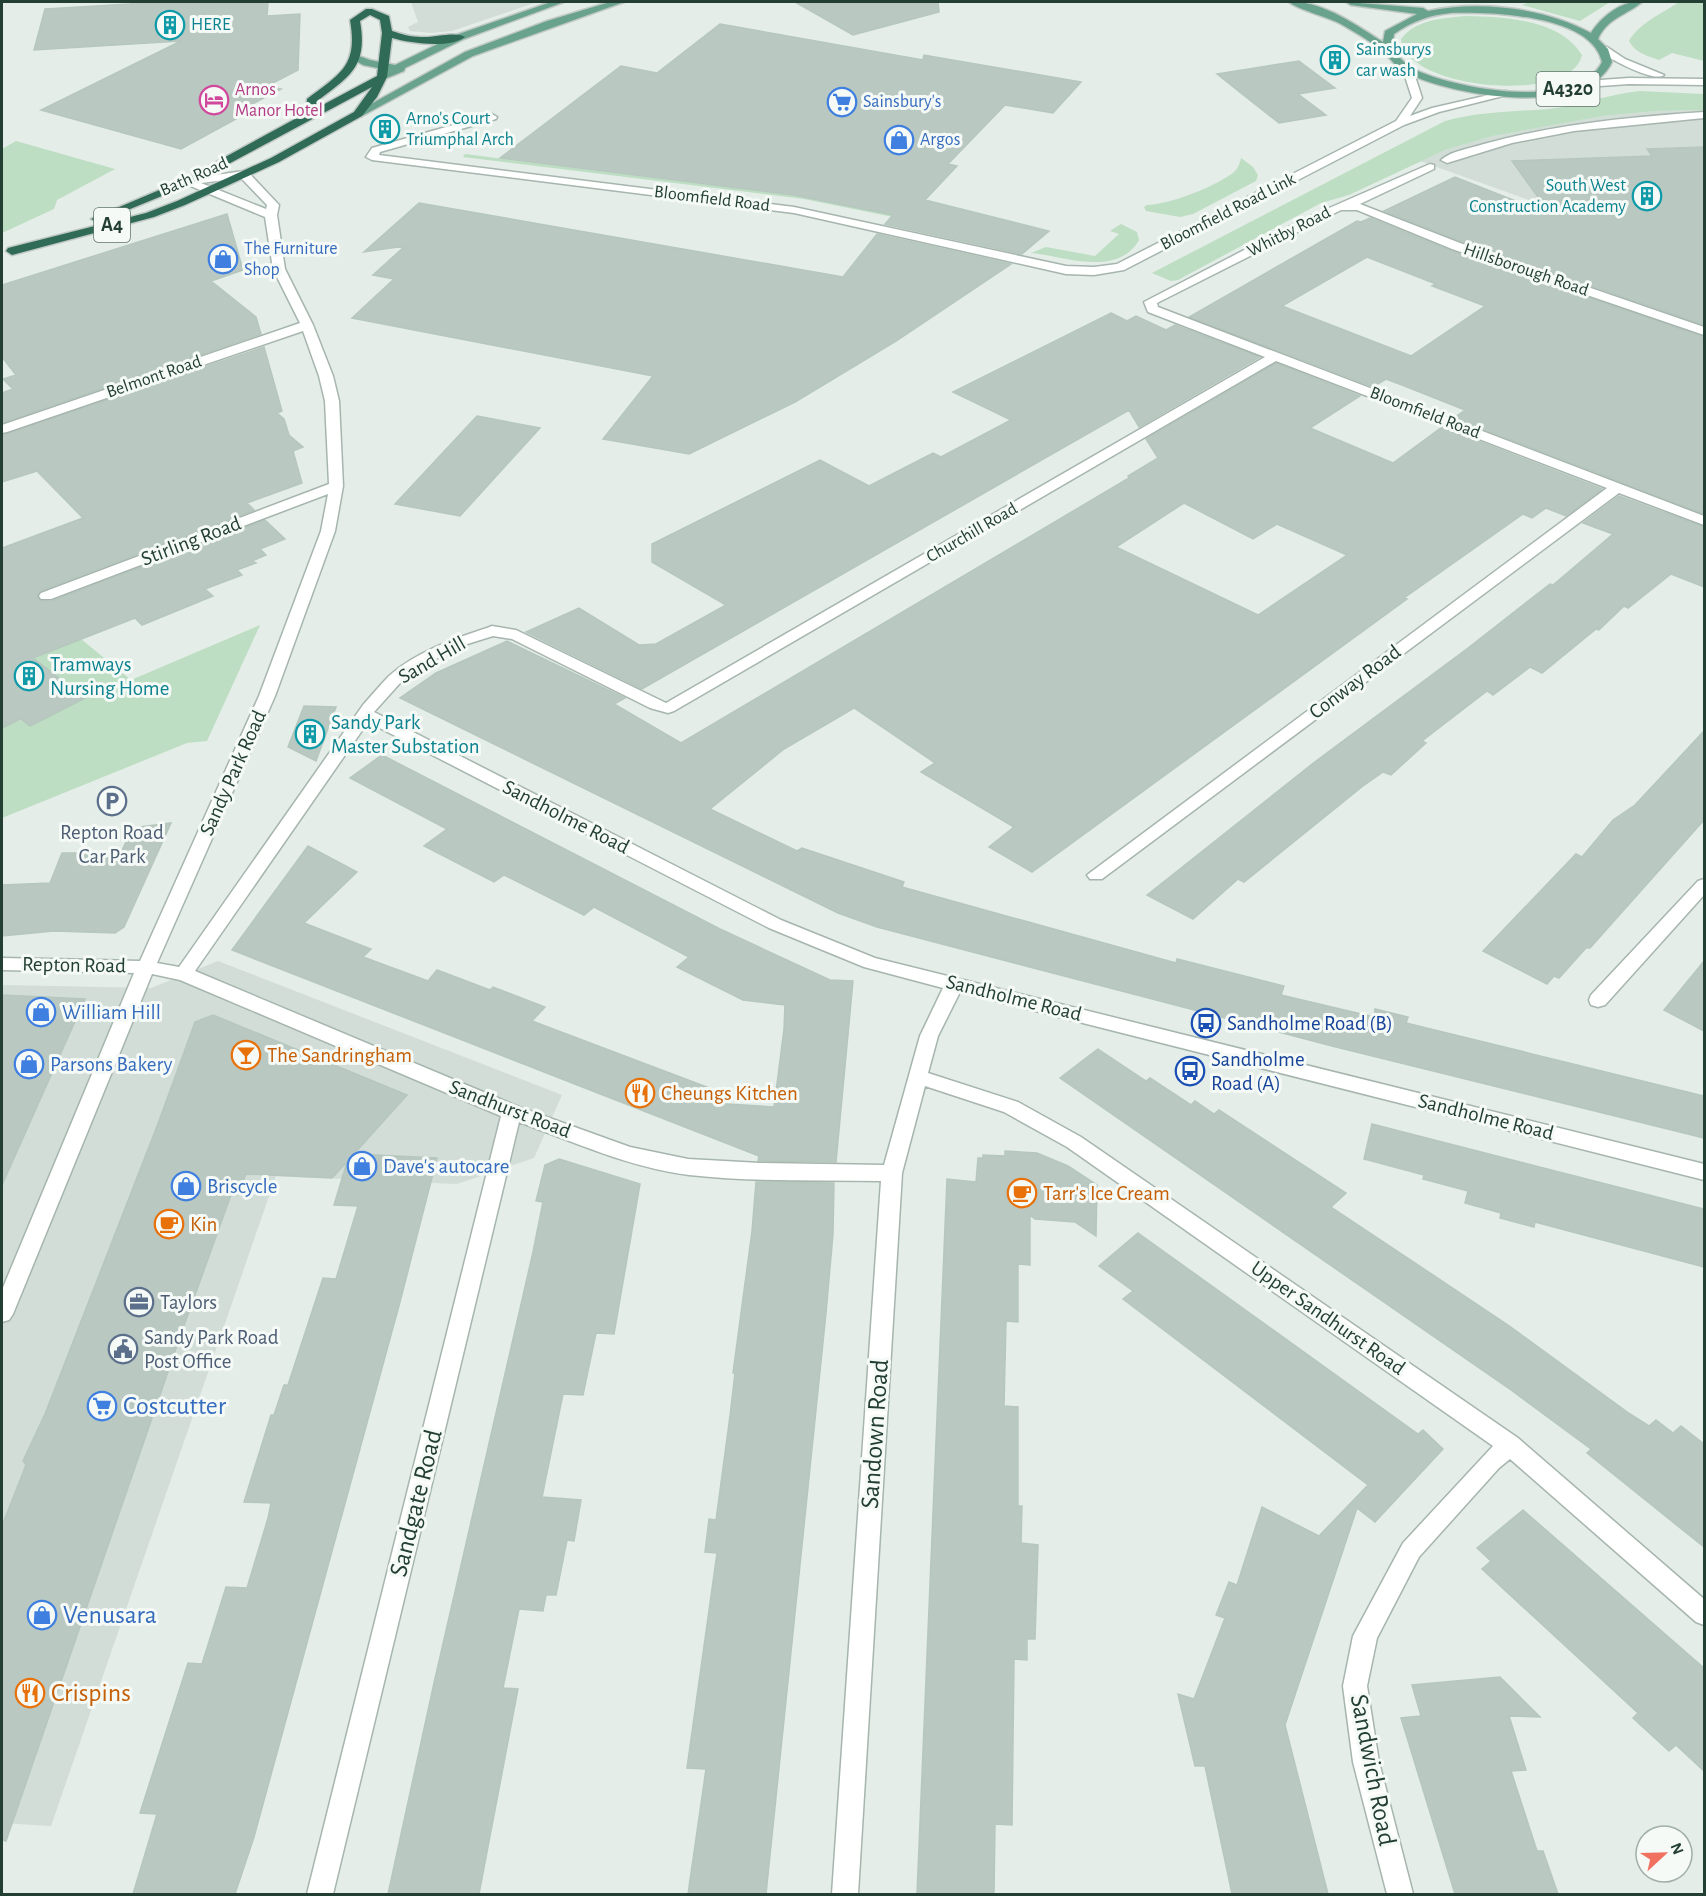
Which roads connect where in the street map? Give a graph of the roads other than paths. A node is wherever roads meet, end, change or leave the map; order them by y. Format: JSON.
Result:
{"nodes":[{"id":1,"x":559,"y":2,"type":"edge"},
{"id":2,"x":619,"y":2,"type":"edge"},
{"id":3,"x":1294,"y":2,"type":"edge"},
{"id":4,"x":1351,"y":2,"type":"edge"},
{"id":5,"x":1502,"y":2,"type":"edge"},
{"id":6,"x":1633,"y":4,"type":"edge"},
{"id":7,"x":367,"y":6,"type":"edge"},
{"id":8,"x":1465,"y":9,"type":"junction"},
{"id":9,"x":1435,"y":12,"type":"junction"},
{"id":10,"x":387,"y":33,"type":"junction"},
{"id":11,"x":460,"y":37,"type":"junction"},
{"id":12,"x":1593,"y":39,"type":"junction"},
{"id":13,"x":1387,"y":49,"type":"junction"},
{"id":14,"x":1603,"y":49,"type":"junction"},
{"id":15,"x":469,"y":54,"type":"junction"},
{"id":16,"x":356,"y":58,"type":"junction"},
{"id":17,"x":398,"y":69,"type":"junction"},
{"id":18,"x":1408,"y":70,"type":"junction"},
{"id":19,"x":384,"y":72,"type":"junction"},
{"id":20,"x":1678,"y":81,"type":"junction"},
{"id":21,"x":1704,"y":82,"type":"edge"},
{"id":22,"x":1586,"y":84,"type":"junction"},
{"id":23,"x":1506,"y":94,"type":"junction"},
{"id":24,"x":358,"y":114,"type":"junction"},
{"id":25,"x":1704,"y":115,"type":"edge"},
{"id":26,"x":312,"y":116,"type":"junction"},
{"id":27,"x":492,"y":117,"type":"dead end"},
{"id":28,"x":1400,"y":123,"type":"junction"},
{"id":29,"x":1447,"y":160,"type":"dead end"},
{"id":30,"x":1430,"y":167,"type":"dead end"},
{"id":31,"x":244,"y":174,"type":"junction"},
{"id":32,"x":187,"y":182,"type":"junction"},
{"id":33,"x":208,"y":190,"type":"junction"},
{"id":34,"x":1348,"y":206,"type":"junction"},
{"id":35,"x":271,"y":215,"type":"junction"},
{"id":36,"x":7,"y":253,"type":"edge"},
{"id":37,"x":1048,"y":265,"type":"joint"},
{"id":38,"x":1150,"y":302,"type":"joint"},
{"id":39,"x":307,"y":325,"type":"junction"},
{"id":40,"x":1704,"y":331,"type":"edge"},
{"id":41,"x":1275,"y":356,"type":"junction"},
{"id":42,"x":2,"y":429,"type":"edge"},
{"id":43,"x":336,"y":486,"type":"junction"},
{"id":44,"x":1615,"y":489,"type":"junction"},
{"id":45,"x":1704,"y":521,"type":"edge"},
{"id":46,"x":46,"y":596,"type":"dead end"},
{"id":47,"x":668,"y":708,"type":"joint"},
{"id":48,"x":365,"y":714,"type":"junction"},
{"id":49,"x":1096,"y":875,"type":"dead end"},
{"id":50,"x":1704,"y":885,"type":"edge"},
{"id":51,"x":2,"y":964,"type":"edge"},
{"id":52,"x":147,"y":967,"type":"junction"},
{"id":53,"x":184,"y":974,"type":"junction"},
{"id":54,"x":955,"y":983,"type":"junction"},
{"id":55,"x":1598,"y":1000,"type":"dead end"},
{"id":56,"x":918,"y":1077,"type":"junction"},
{"id":57,"x":512,"y":1112,"type":"junction"},
{"id":58,"x":1704,"y":1172,"type":"edge"},
{"id":59,"x":892,"y":1173,"type":"junction"},
{"id":60,"x":2,"y":1314,"type":"edge"},
{"id":61,"x":1510,"y":1445,"type":"junction"},
{"id":62,"x":1704,"y":1614,"type":"edge"},
{"id":63,"x":320,"y":1894,"type":"edge"},
{"id":64,"x":845,"y":1894,"type":"edge"},
{"id":65,"x":1400,"y":1894,"type":"edge"}],
"edges":[{"from":1,"to":11,"type":"main road"},
{"from":2,"to":15,"type":"main road"},
{"from":3,"to":13,"type":"main road"},
{"from":4,"to":9,"type":"main road"},
{"from":5,"to":8,"type":"main road","number":"A4320"},
{"from":6,"to":12,"type":"main road"},
{"from":7,"to":10,"type":"highway"},
{"from":7,"to":16,"type":"highway"},
{"from":8,"to":9,"type":"main road","number":"A4320"},
{"from":8,"to":12,"type":"main road","number":"A4320"},
{"from":9,"to":13,"type":"main road","number":"A4320"},
{"from":10,"to":11,"type":"highway"},
{"from":10,"to":19,"type":"highway","number":"A4"},
{"from":11,"to":17,"type":"main road"},
{"from":12,"to":14,"type":"main road","number":"A4320"},
{"from":13,"to":18,"type":"main road","number":"A4320"},
{"from":14,"to":20,"type":"street"},
{"from":14,"to":22,"type":"main road","number":"A4320"},
{"from":15,"to":17,"type":"main road"},
{"from":15,"to":24,"type":"main road"},
{"from":16,"to":19,"type":"main road"},
{"from":16,"to":26,"type":"highway"},
{"from":17,"to":19,"type":"main road"},
{"from":18,"to":23,"type":"main road","number":"A4320"},
{"from":18,"to":28,"type":"street","name":"Bloomfield Road Link"},
{"from":19,"to":24,"type":"highway","name":"Bath Road","number":"A4"},
{"from":19,"to":26,"type":"highway","name":"Bath Road","number":"A4"},
{"from":20,"to":21,"type":"street"},
{"from":20,"to":22,"type":"street"},
{"from":22,"to":23,"type":"main road","number":"A4320"},
{"from":23,"to":28,"type":"street","name":"Bloomfield Road Link"},
{"from":24,"to":31,"type":"highway","name":"Bath Road","number":"A4"},
{"from":25,"to":29,"type":"street"},
{"from":26,"to":32,"type":"highway","name":"Bath Road","number":"A4"},
{"from":27,"to":37,"type":"street","name":"Bloomfield Road"},
{"from":28,"to":37,"type":"street","name":"Bloomfield Road Link"},
{"from":30,"to":34,"type":"street","name":"Whitby Road"},
{"from":31,"to":32,"type":"street"},
{"from":31,"to":33,"type":"highway","name":"Bath Road","number":"A4"},
{"from":31,"to":35,"type":"street","name":"Sandy Park Road"},
{"from":32,"to":33,"type":"street"},
{"from":32,"to":36,"type":"highway","name":"Bath Road","number":"A4"},
{"from":33,"to":35,"type":"street"},
{"from":33,"to":36,"type":"highway","name":"Bath Road","number":"A4"},
{"from":34,"to":38,"type":"street","name":"Whitby Road"},
{"from":34,"to":40,"type":"street","name":"Hillsborough Road"},
{"from":35,"to":39,"type":"street","name":"Sandy Park Road"},
{"from":38,"to":41,"type":"street","name":"Bloomfield Road"},
{"from":39,"to":42,"type":"street","name":"Belmont Road"},
{"from":39,"to":43,"type":"street","name":"Sandy Park Road"},
{"from":41,"to":44,"type":"street","name":"Bloomfield Road"},
{"from":41,"to":47,"type":"street","name":"Churchill Road"},
{"from":43,"to":46,"type":"street","name":"Stirling Road"},
{"from":43,"to":52,"type":"street","name":"Sandy Park Road"},
{"from":44,"to":45,"type":"street","name":"Bloomfield Road"},
{"from":44,"to":49,"type":"street","name":"Conway Road"},
{"from":47,"to":48,"type":"street","name":"Sand Hill"},
{"from":48,"to":53,"type":"street","name":"Sand Hill"},
{"from":48,"to":54,"type":"street","name":"Sandholme Road"},
{"from":50,"to":55,"type":"street"},
{"from":51,"to":52,"type":"street","name":"Repton Road"},
{"from":52,"to":53,"type":"street","name":"Sandhurst Road"},
{"from":52,"to":60,"type":"street","name":"Sandy Park Road"},
{"from":53,"to":57,"type":"street","name":"Sandhurst Road"},
{"from":54,"to":56,"type":"street","name":"Sandown Road"},
{"from":54,"to":58,"type":"street","name":"Sandholme Road"},
{"from":56,"to":59,"type":"street","name":"Sandown Road"},
{"from":56,"to":61,"type":"street","name":"Upper Sandhurst Road"},
{"from":57,"to":59,"type":"street","name":"Sandhurst Road"},
{"from":57,"to":63,"type":"street","name":"Sandgate Road"},
{"from":59,"to":64,"type":"street","name":"Sandown Road"},
{"from":61,"to":62,"type":"street","name":"Upper Sandhurst Road"},
{"from":61,"to":65,"type":"street","name":"Sandwich Road"}]}
